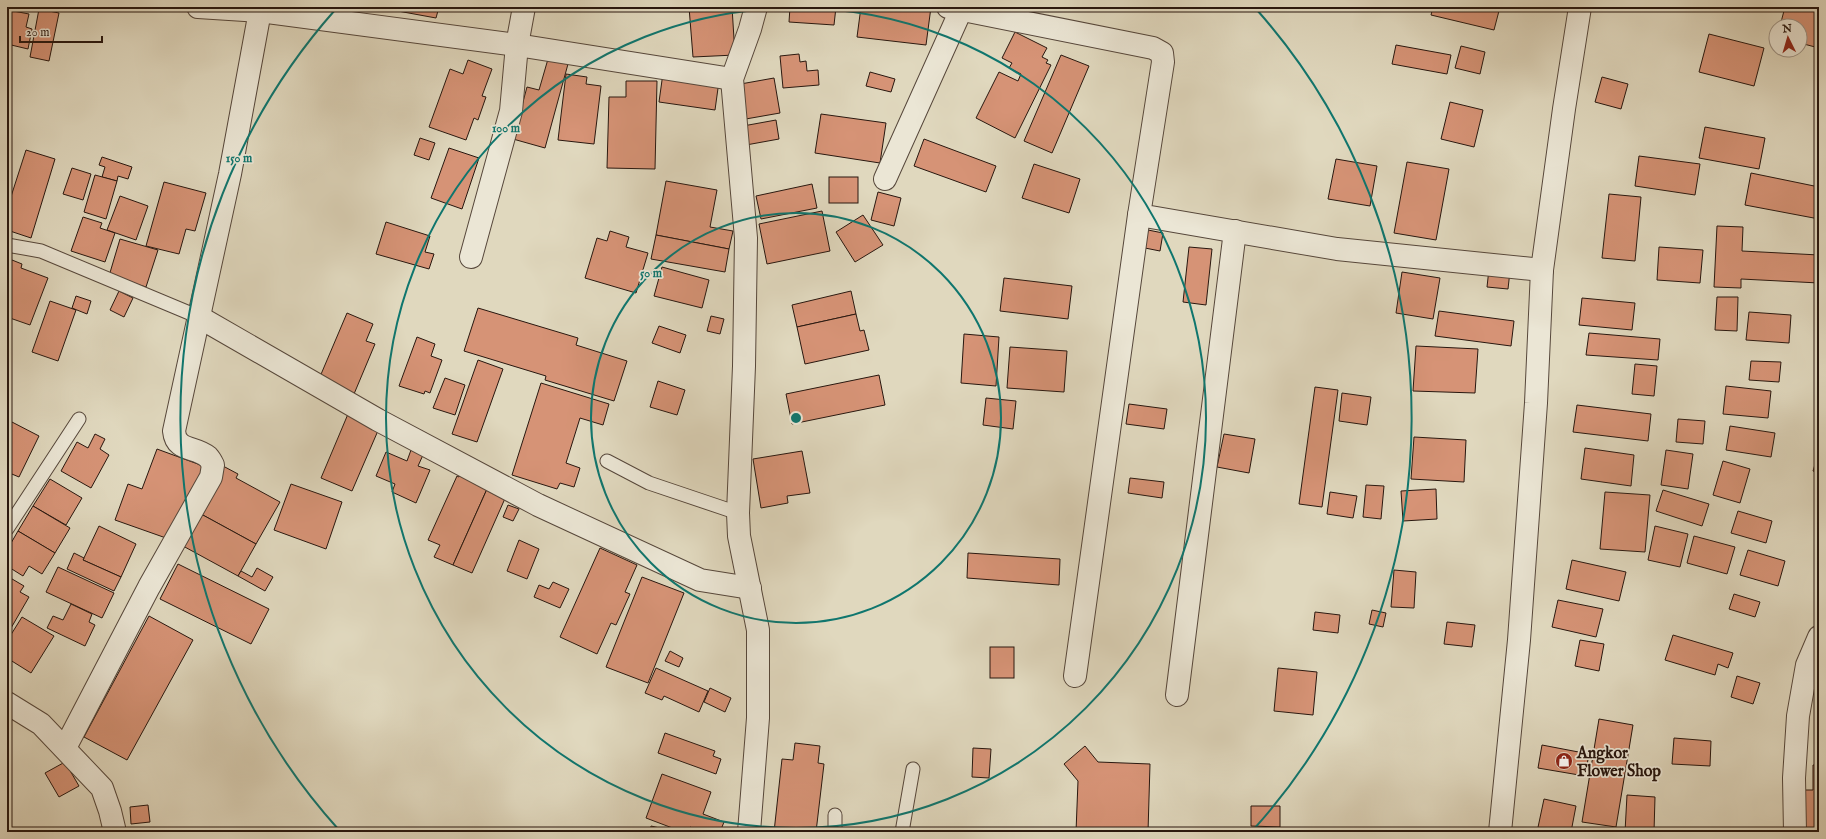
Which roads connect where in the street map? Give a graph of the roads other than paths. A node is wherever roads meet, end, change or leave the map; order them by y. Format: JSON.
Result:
{"nodes":[{"id":1,"x":198,"y":7,"type":"edge"},
{"id":2,"x":524,"y":7,"type":"edge"},
{"id":3,"x":756,"y":7,"type":"edge"},
{"id":4,"x":1580,"y":7,"type":"edge"},
{"id":5,"x":954,"y":9,"type":"edge"},
{"id":6,"x":260,"y":11,"type":"junction"},
{"id":7,"x":517,"y":45,"type":"junction"},
{"id":8,"x":732,"y":79,"type":"junction"},
{"id":9,"x":885,"y":179,"type":"dead end"},
{"id":10,"x":1139,"y":215,"type":"junction"},
{"id":11,"x":1234,"y":231,"type":"junction"},
{"id":12,"x":7,"y":245,"type":"edge"},
{"id":13,"x":471,"y":257,"type":"dead end"},
{"id":14,"x":1542,"y":270,"type":"junction"},
{"id":15,"x":199,"y":317,"type":"junction"},
{"id":16,"x":80,"y":419,"type":"dead end"},
{"id":17,"x":607,"y":461,"type":"dead end"},
{"id":18,"x":738,"y":513,"type":"junction"},
{"id":19,"x":7,"y":529,"type":"edge"},
{"id":20,"x":750,"y":588,"type":"junction"},
{"id":21,"x":1819,"y":637,"type":"edge"},
{"id":22,"x":1075,"y":676,"type":"dead end"},
{"id":23,"x":1176,"y":694,"type":"dead end"},
{"id":24,"x":7,"y":702,"type":"edge"},
{"id":25,"x":65,"y":748,"type":"junction"},
{"id":26,"x":913,"y":769,"type":"dead end"},
{"id":27,"x":835,"y":815,"type":"dead end"},
{"id":28,"x":115,"y":832,"type":"edge"},
{"id":29,"x":749,"y":832,"type":"edge"},
{"id":30,"x":835,"y":832,"type":"edge"},
{"id":31,"x":902,"y":832,"type":"edge"},
{"id":32,"x":1500,"y":832,"type":"edge"},
{"id":33,"x":1795,"y":832,"type":"edge"}],
"edges":[{"from":1,"to":6,"type":"street"},
{"from":2,"to":7,"type":"street"},
{"from":3,"to":8,"type":"street"},
{"from":4,"to":14,"type":"street"},
{"from":5,"to":9,"type":"street"},
{"from":5,"to":10,"type":"street"},
{"from":6,"to":7,"type":"street"},
{"from":6,"to":15,"type":"street"},
{"from":7,"to":8,"type":"street"},
{"from":7,"to":13,"type":"street"},
{"from":8,"to":18,"type":"street"},
{"from":10,"to":11,"type":"street"},
{"from":10,"to":22,"type":"street"},
{"from":11,"to":14,"type":"street"},
{"from":11,"to":23,"type":"street"},
{"from":12,"to":15,"type":"lane"},
{"from":14,"to":32,"type":"street"},
{"from":15,"to":20,"type":"street"},
{"from":15,"to":25,"type":"street"},
{"from":16,"to":19,"type":"lane"},
{"from":17,"to":18,"type":"lane"},
{"from":18,"to":20,"type":"street"},
{"from":20,"to":29,"type":"street"},
{"from":21,"to":33,"type":"street"},
{"from":24,"to":25,"type":"street"},
{"from":25,"to":28,"type":"street"},
{"from":26,"to":31,"type":"lane"},
{"from":27,"to":30,"type":"lane"}]}
